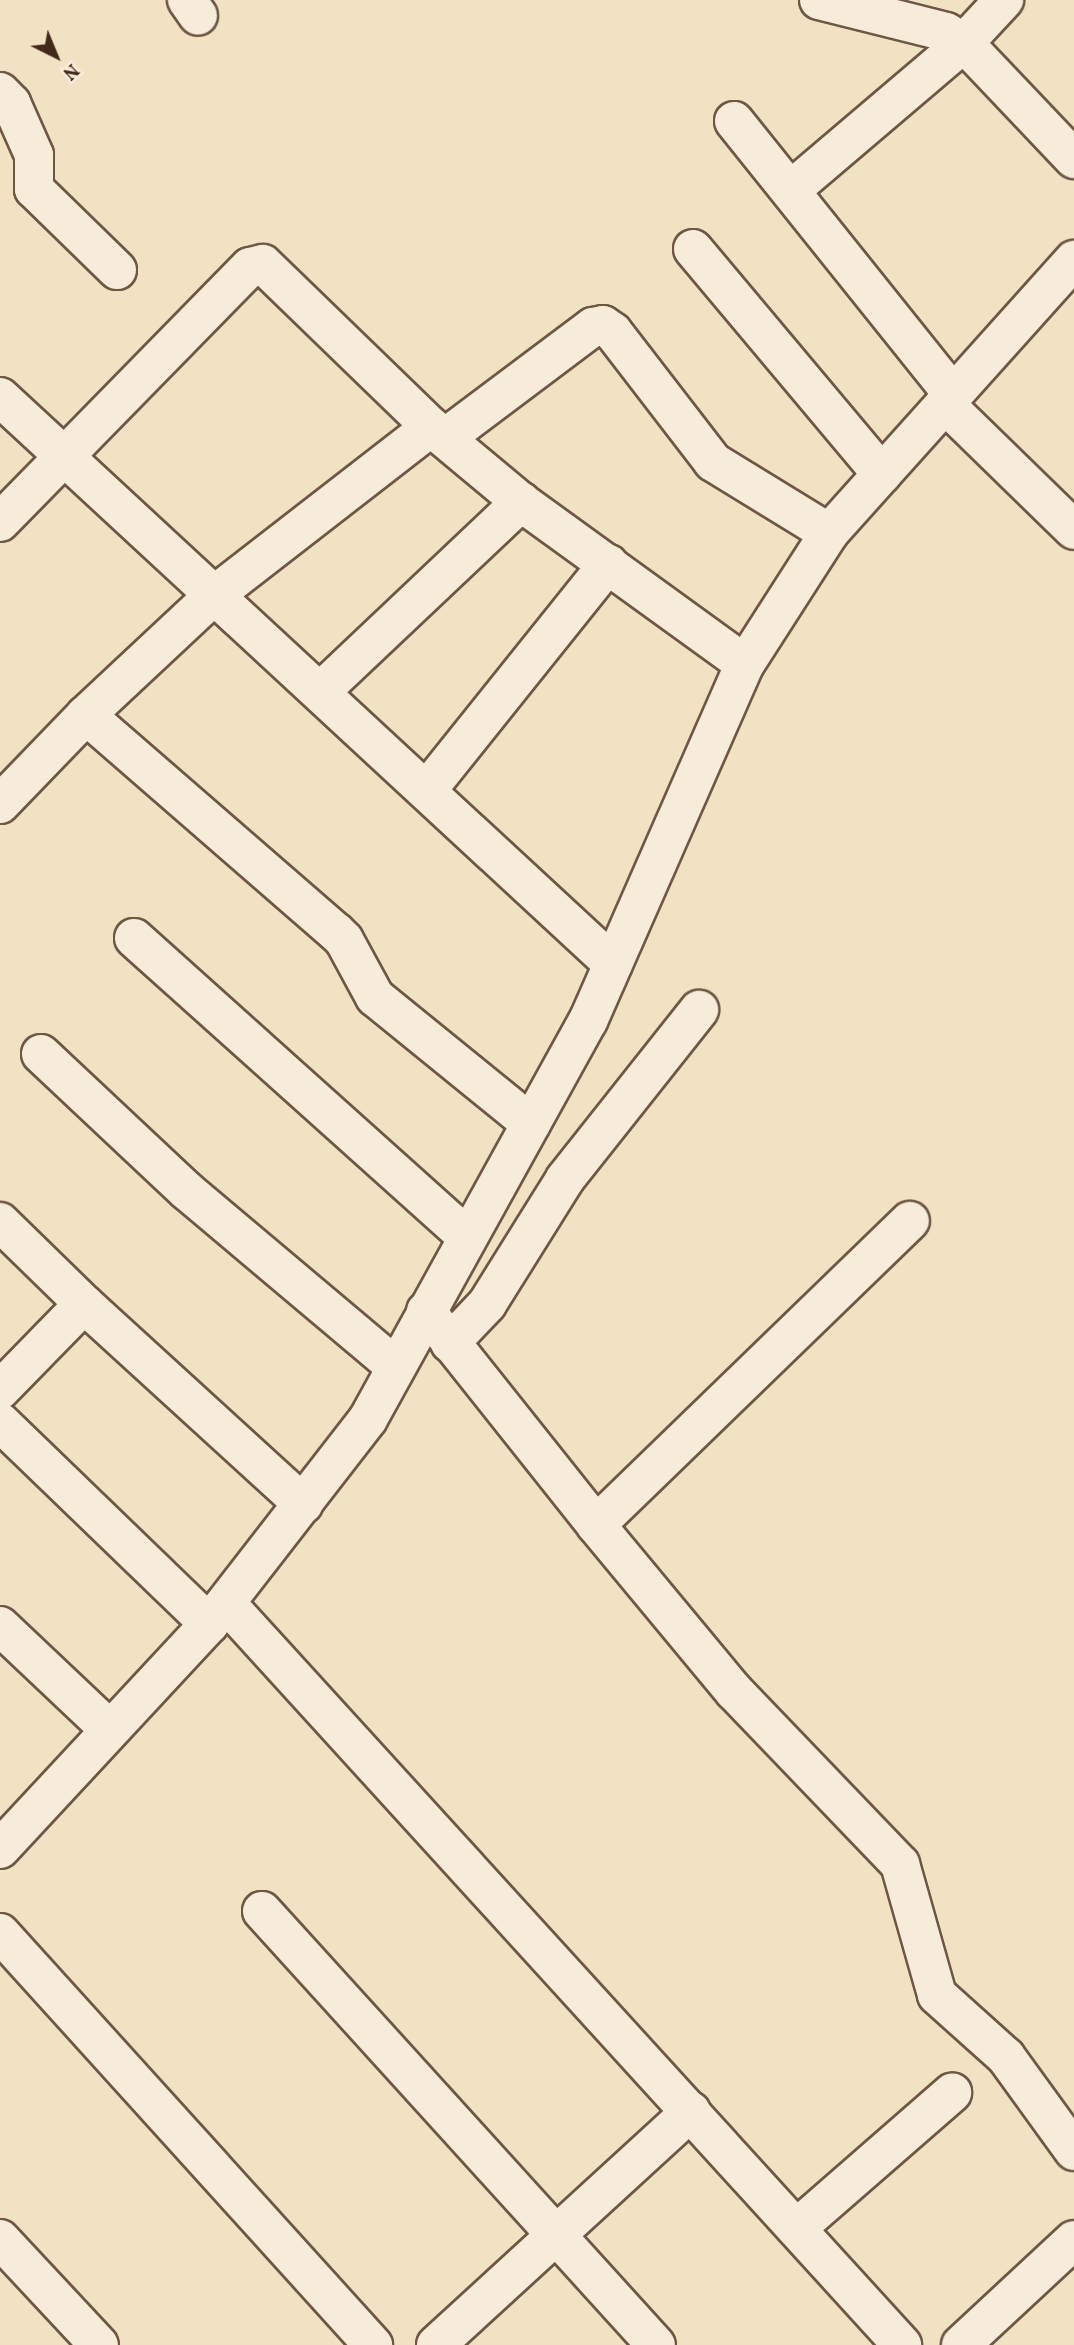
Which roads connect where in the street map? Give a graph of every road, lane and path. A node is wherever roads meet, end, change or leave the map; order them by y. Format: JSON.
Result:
{"nodes":[{"id":1,"x":819,"y":0,"type":"edge"},
{"id":2,"x":1004,"y":0,"type":"edge"},
{"id":3,"x":964,"y":43,"type":"junction"},
{"id":4,"x":0,"y":92,"type":"edge"},
{"id":5,"x":734,"y":121,"type":"dead end"},
{"id":6,"x":1074,"y":159,"type":"edge"},
{"id":7,"x":791,"y":190,"type":"junction"},
{"id":8,"x":693,"y":249,"type":"dead end"},
{"id":9,"x":1074,"y":260,"type":"edge"},
{"id":10,"x":117,"y":270,"type":"dead end"},
{"id":11,"x":0,"y":397,"type":"edge"},
{"id":12,"x":949,"y":399,"type":"junction"},
{"id":13,"x":438,"y":433,"type":"junction"},
{"id":14,"x":62,"y":456,"type":"junction"},
{"id":15,"x":882,"y":474,"type":"junction"},
{"id":16,"x":521,"y":502,"type":"junction"},
{"id":17,"x":0,"y":522,"type":"edge"},
{"id":18,"x":1074,"y":530,"type":"edge"},
{"id":19,"x":829,"y":533,"type":"junction"},
{"id":20,"x":608,"y":564,"type":"junction"},
{"id":21,"x":213,"y":596,"type":"junction"},
{"id":22,"x":745,"y":664,"type":"junction"},
{"id":23,"x":320,"y":692,"type":"junction"},
{"id":24,"x":86,"y":715,"type":"junction"},
{"id":25,"x":427,"y":790,"type":"junction"},
{"id":26,"x":0,"y":804,"type":"edge"},
{"id":27,"x":134,"y":938,"type":"dead end"},
{"id":28,"x":613,"y":964,"type":"junction"},
{"id":29,"x":699,"y":1010,"type":"dead end"},
{"id":30,"x":41,"y":1054,"type":"dead end"},
{"id":31,"x":531,"y":1124,"type":"junction"},
{"id":32,"x":910,"y":1220,"type":"dead end"},
{"id":33,"x":0,"y":1222,"type":"edge"},
{"id":34,"x":466,"y":1236,"type":"junction"},
{"id":35,"x":83,"y":1304,"type":"junction"},
{"id":36,"x":426,"y":1311,"type":"junction"},
{"id":37,"x":450,"y":1343,"type":"junction"},
{"id":38,"x":395,"y":1366,"type":"junction"},
{"id":39,"x":0,"y":1390,"type":"edge"},
{"id":40,"x":0,"y":1422,"type":"edge"},
{"id":41,"x":303,"y":1504,"type":"junction"},
{"id":42,"x":596,"y":1525,"type":"junction"},
{"id":43,"x":217,"y":1613,"type":"junction"},
{"id":44,"x":0,"y":1626,"type":"edge"},
{"id":45,"x":110,"y":1730,"type":"junction"},
{"id":46,"x":0,"y":1849,"type":"edge"},
{"id":47,"x":262,"y":1911,"type":"dead end"},
{"id":48,"x":0,"y":1933,"type":"edge"},
{"id":49,"x":952,"y":2093,"type":"dead end"},
{"id":50,"x":691,"y":2110,"type":"junction"},
{"id":51,"x":1074,"y":2151,"type":"edge"},
{"id":52,"x":797,"y":2228,"type":"junction"},
{"id":53,"x":554,"y":2236,"type":"junction"},
{"id":54,"x":0,"y":2239,"type":"edge"},
{"id":55,"x":1074,"y":2240,"type":"edge"},
{"id":56,"x":99,"y":2345,"type":"edge"},
{"id":57,"x":373,"y":2345,"type":"edge"},
{"id":58,"x":436,"y":2345,"type":"edge"},
{"id":59,"x":656,"y":2345,"type":"edge"},
{"id":60,"x":902,"y":2345,"type":"edge"},
{"id":61,"x":961,"y":2345,"type":"edge"}],
"edges":[{"from":1,"to":3,"type":"street"},
{"from":2,"to":3,"type":"street"},
{"from":3,"to":6,"type":"street"},
{"from":3,"to":7,"type":"street"},
{"from":4,"to":10,"type":"street"},
{"from":5,"to":7,"type":"street"},
{"from":7,"to":12,"type":"street"},
{"from":8,"to":15,"type":"street"},
{"from":9,"to":12,"type":"street"},
{"from":11,"to":14,"type":"street"},
{"from":12,"to":15,"type":"street"},
{"from":12,"to":18,"type":"street"},
{"from":13,"to":14,"type":"street"},
{"from":13,"to":16,"type":"street"},
{"from":13,"to":19,"type":"street"},
{"from":13,"to":21,"type":"street"},
{"from":14,"to":17,"type":"street"},
{"from":14,"to":21,"type":"street"},
{"from":15,"to":19,"type":"street"},
{"from":16,"to":20,"type":"street"},
{"from":16,"to":23,"type":"street"},
{"from":19,"to":22,"type":"street"},
{"from":20,"to":22,"type":"street"},
{"from":20,"to":25,"type":"street"},
{"from":21,"to":23,"type":"street"},
{"from":21,"to":24,"type":"street"},
{"from":22,"to":28,"type":"street"},
{"from":23,"to":25,"type":"street"},
{"from":24,"to":26,"type":"street"},
{"from":24,"to":31,"type":"street"},
{"from":25,"to":28,"type":"street"},
{"from":27,"to":34,"type":"street"},
{"from":28,"to":31,"type":"street"},
{"from":29,"to":37,"type":"street"},
{"from":30,"to":38,"type":"street"},
{"from":31,"to":34,"type":"street"},
{"from":32,"to":42,"type":"street"},
{"from":33,"to":35,"type":"street"},
{"from":34,"to":36,"type":"street"},
{"from":35,"to":39,"type":"street"},
{"from":35,"to":41,"type":"street"},
{"from":36,"to":37,"type":"street"},
{"from":36,"to":38,"type":"street"},
{"from":37,"to":42,"type":"street"},
{"from":38,"to":41,"type":"street"},
{"from":40,"to":43,"type":"street"},
{"from":41,"to":43,"type":"street"},
{"from":42,"to":51,"type":"street"},
{"from":43,"to":45,"type":"street"},
{"from":43,"to":50,"type":"street"},
{"from":44,"to":45,"type":"street"},
{"from":45,"to":46,"type":"street"},
{"from":47,"to":53,"type":"street"},
{"from":48,"to":57,"type":"street"},
{"from":49,"to":52,"type":"street"},
{"from":50,"to":52,"type":"street"},
{"from":50,"to":53,"type":"street"},
{"from":52,"to":60,"type":"street"},
{"from":53,"to":58,"type":"street"},
{"from":53,"to":59,"type":"street"},
{"from":54,"to":56,"type":"street"},
{"from":55,"to":61,"type":"street"}]}
